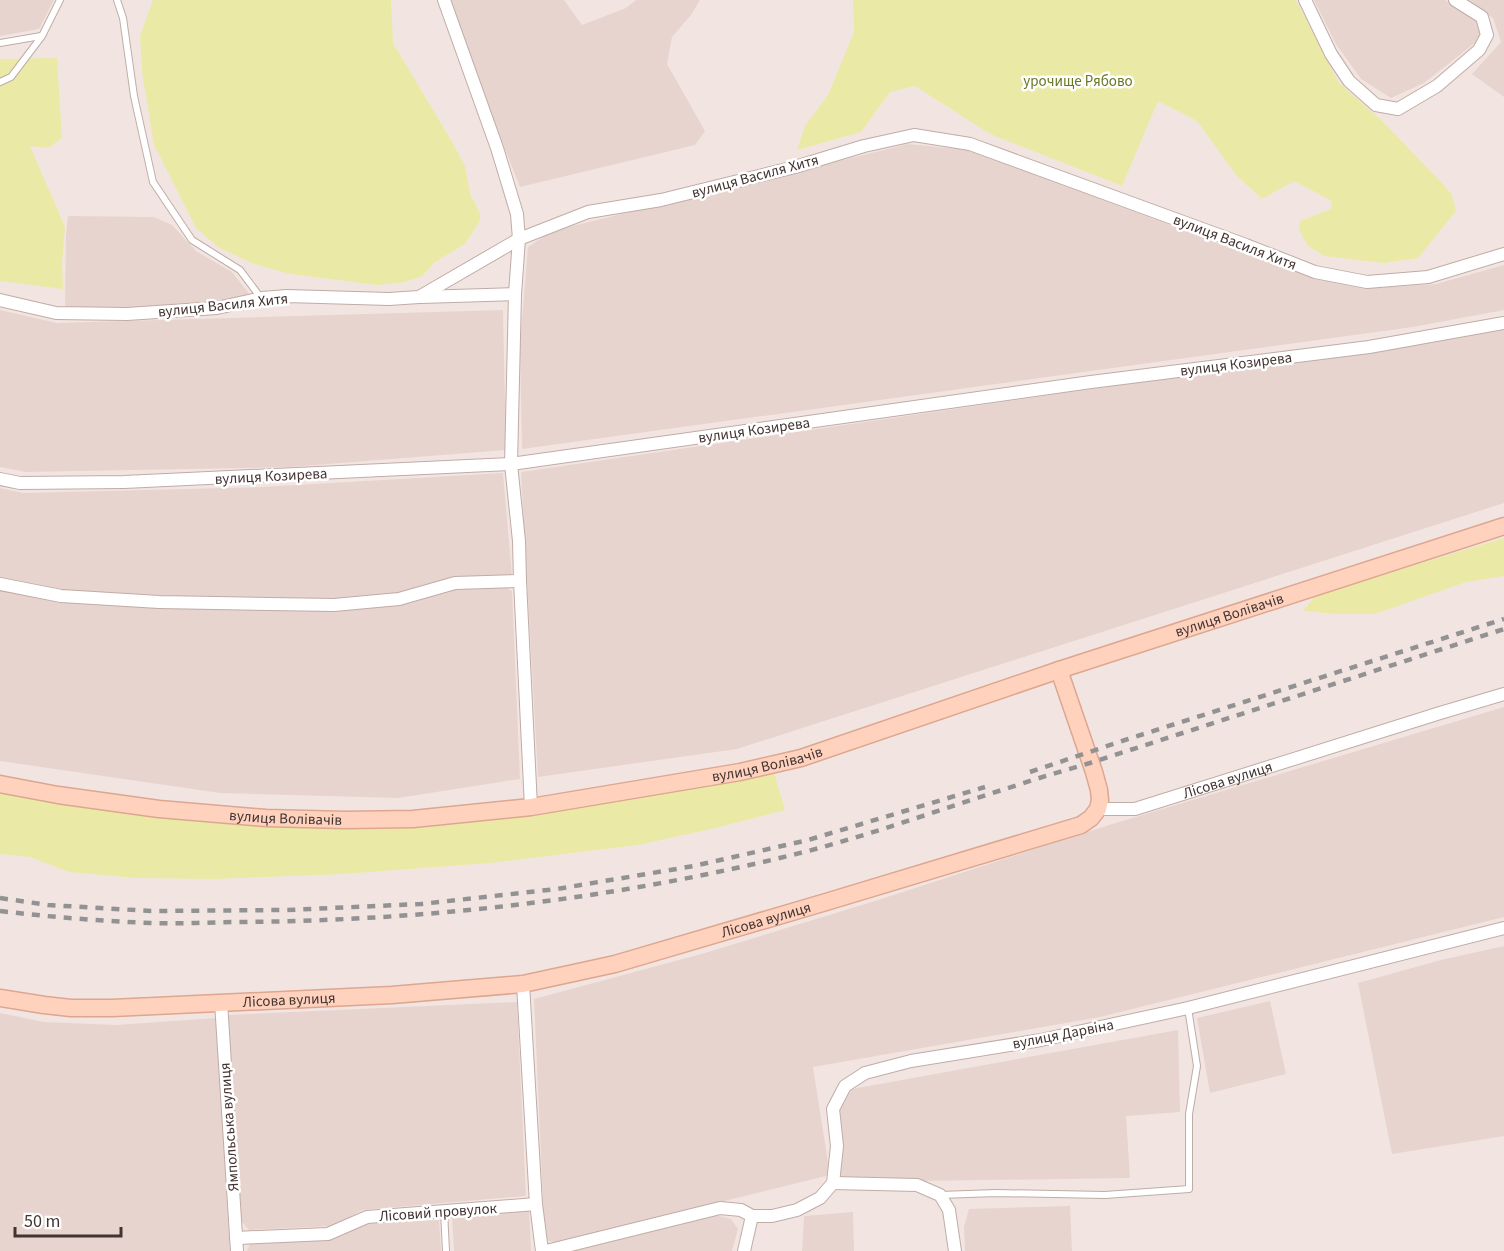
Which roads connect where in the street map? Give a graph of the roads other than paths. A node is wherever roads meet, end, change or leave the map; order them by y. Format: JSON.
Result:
{"nodes":[{"id":1,"x":60,"y":0,"type":"edge"},
{"id":2,"x":117,"y":0,"type":"edge"},
{"id":3,"x":444,"y":0,"type":"edge"},
{"id":4,"x":1305,"y":0,"type":"edge"},
{"id":5,"x":1455,"y":0,"type":"edge"},
{"id":6,"x":42,"y":36,"type":"junction"},
{"id":7,"x":0,"y":43,"type":"edge"},
{"id":8,"x":0,"y":82,"type":"edge"},
{"id":9,"x":519,"y":239,"type":"junction"},
{"id":10,"x":1504,"y":254,"type":"edge"},
{"id":11,"x":515,"y":294,"type":"junction"},
{"id":12,"x":419,"y":297,"type":"junction"},
{"id":13,"x":262,"y":298,"type":"junction"},
{"id":14,"x":0,"y":300,"type":"edge"},
{"id":15,"x":1504,"y":323,"type":"edge"},
{"id":16,"x":511,"y":464,"type":"junction"},
{"id":17,"x":0,"y":479,"type":"edge"},
{"id":18,"x":1504,"y":526,"type":"edge"},
{"id":19,"x":520,"y":581,"type":"junction"},
{"id":20,"x":0,"y":584,"type":"edge"},
{"id":21,"x":1059,"y":670,"type":"junction"},
{"id":22,"x":1504,"y":694,"type":"edge"},
{"id":23,"x":0,"y":784,"type":"edge"},
{"id":24,"x":531,"y":807,"type":"junction"},
{"id":25,"x":1098,"y":809,"type":"junction"},
{"id":26,"x":1504,"y":928,"type":"edge"},
{"id":27,"x":523,"y":984,"type":"junction"},
{"id":28,"x":0,"y":998,"type":"edge"},
{"id":29,"x":221,"y":1002,"type":"junction"},
{"id":30,"x":1188,"y":1008,"type":"junction"},
{"id":31,"x":833,"y":1183,"type":"junction"},
{"id":32,"x":940,"y":1195,"type":"junction"},
{"id":33,"x":536,"y":1204,"type":"junction"},
{"id":34,"x":444,"y":1211,"type":"junction"},
{"id":35,"x":752,"y":1216,"type":"junction"},
{"id":36,"x":236,"y":1238,"type":"junction"},
{"id":37,"x":237,"y":1251,"type":"edge"},
{"id":38,"x":446,"y":1251,"type":"edge"},
{"id":39,"x":544,"y":1251,"type":"edge"},
{"id":40,"x":744,"y":1251,"type":"edge"},
{"id":41,"x":955,"y":1251,"type":"edge"}],
"edges":[{"from":1,"to":6,"type":"lane"},
{"from":2,"to":13,"type":"lane"},
{"from":3,"to":9,"type":"street"},
{"from":4,"to":5,"type":"street"},
{"from":6,"to":7,"type":"lane"},
{"from":6,"to":8,"type":"lane"},
{"from":9,"to":10,"type":"street","name":"вулиця Василя Хитя"},
{"from":9,"to":11,"type":"street"},
{"from":9,"to":12,"type":"street","name":"вулиця Василя Хитя"},
{"from":11,"to":12,"type":"street"},
{"from":11,"to":16,"type":"street"},
{"from":12,"to":13,"type":"street","name":"вулиця Василя Хитя"},
{"from":13,"to":14,"type":"street","name":"вулиця Василя Хитя"},
{"from":15,"to":16,"type":"street","name":"вулиця Козирева"},
{"from":16,"to":17,"type":"street","name":"вулиця Козирева"},
{"from":16,"to":19,"type":"street"},
{"from":18,"to":21,"type":"street","name":"вулиця Волівачів"},
{"from":19,"to":20,"type":"street"},
{"from":19,"to":24,"type":"street"},
{"from":21,"to":24,"type":"street","name":"вулиця Волівачів"},
{"from":21,"to":25,"type":"street"},
{"from":22,"to":25,"type":"street","name":"Лісова вулиця"},
{"from":23,"to":24,"type":"street","name":"вулиця Волівачів"},
{"from":25,"to":27,"type":"street","name":"Лісова вулиця"},
{"from":26,"to":30,"type":"street","name":"вулиця Дарвіна"},
{"from":27,"to":29,"type":"street","name":"Лісова вулиця"},
{"from":27,"to":33,"type":"street"},
{"from":28,"to":29,"type":"street","name":"Лісова вулиця"},
{"from":29,"to":36,"type":"street","name":"Ямпольська вулиця"},
{"from":30,"to":31,"type":"street","name":"вулиця Дарвіна"},
{"from":30,"to":32,"type":"lane"},
{"from":31,"to":32,"type":"street"},
{"from":31,"to":35,"type":"street"},
{"from":32,"to":41,"type":"street"},
{"from":33,"to":34,"type":"street","name":"Лісовий провулок"},
{"from":33,"to":39,"type":"street"},
{"from":34,"to":36,"type":"street","name":"Лісовий провулок"},
{"from":34,"to":38,"type":"lane"},
{"from":35,"to":39,"type":"street"},
{"from":35,"to":40,"type":"street"},
{"from":36,"to":37,"type":"street","name":"Ямпольська вулиця"}]}
